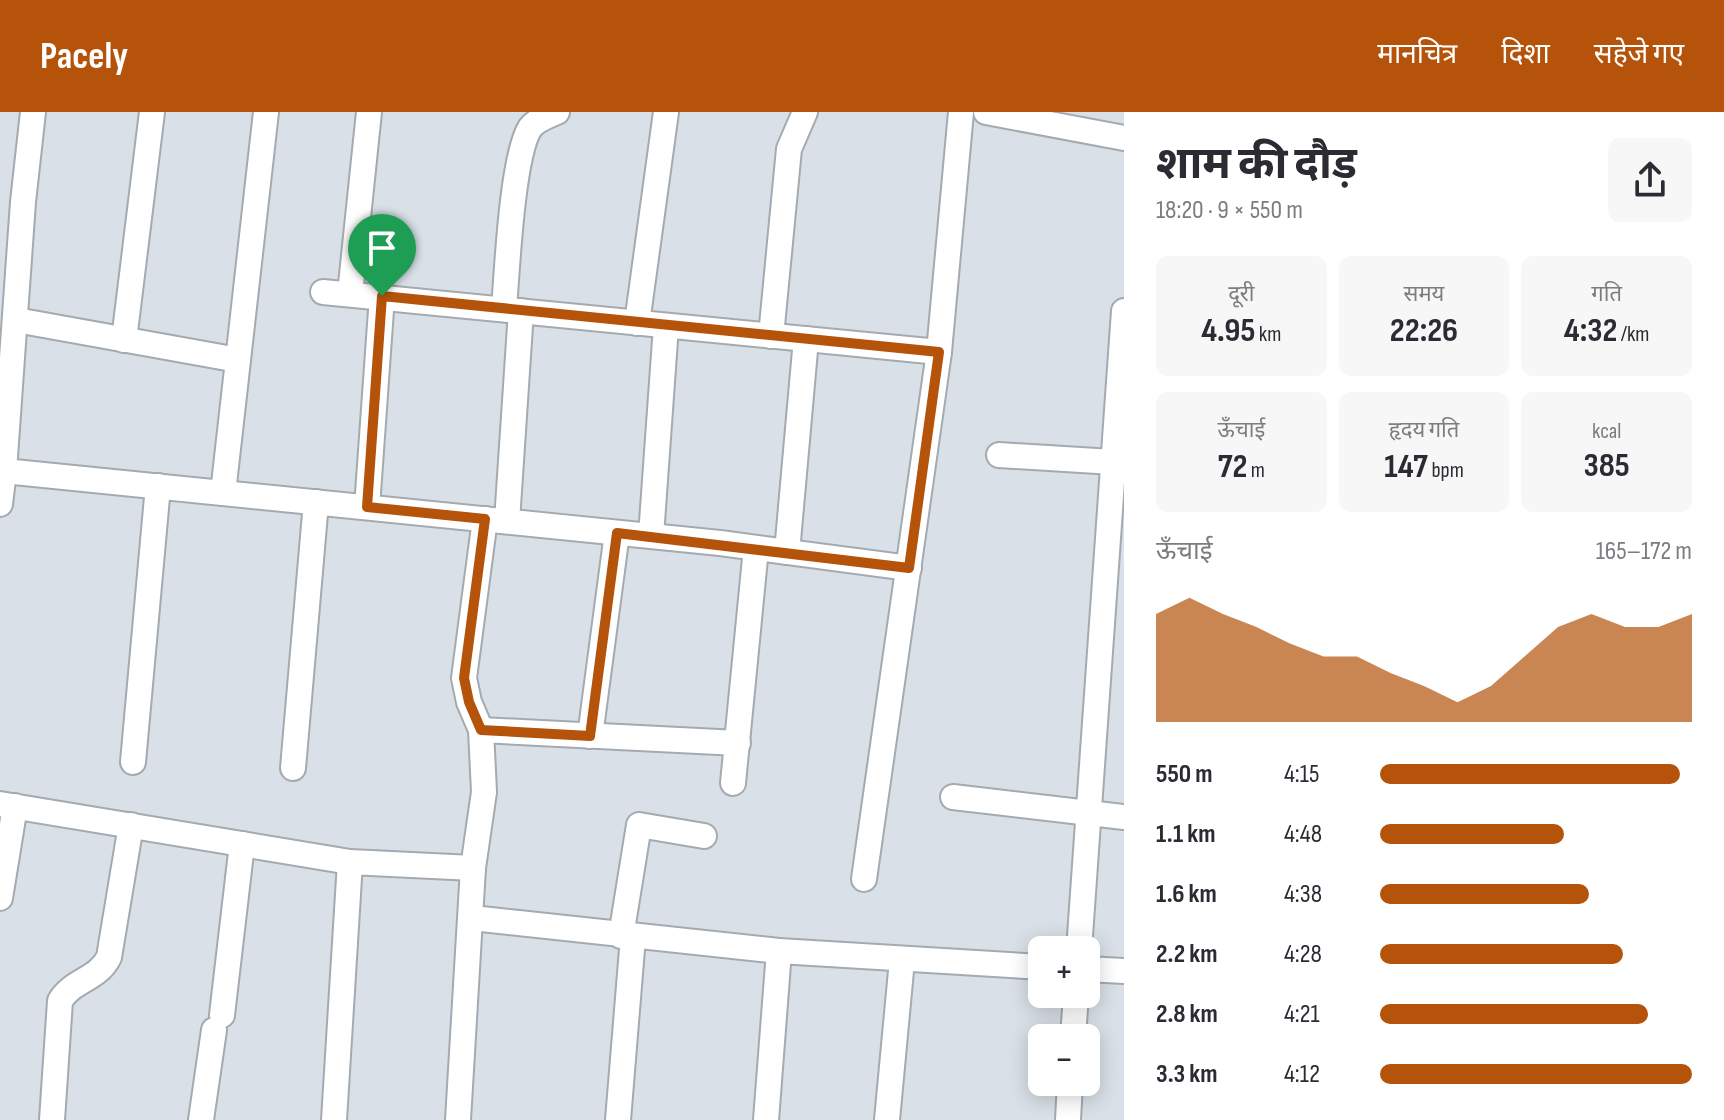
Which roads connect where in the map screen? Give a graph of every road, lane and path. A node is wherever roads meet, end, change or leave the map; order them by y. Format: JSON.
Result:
{"nodes":[{"id":1,"x":33,"y":112,"type":"edge"},
{"id":2,"x":152,"y":112,"type":"edge"},
{"id":3,"x":266,"y":112,"type":"edge"},
{"id":4,"x":369,"y":112,"type":"edge"},
{"id":5,"x":557,"y":112,"type":"edge"},
{"id":6,"x":666,"y":112,"type":"edge"},
{"id":7,"x":805,"y":112,"type":"edge"},
{"id":8,"x":961,"y":112,"type":"edge"},
{"id":9,"x":986,"y":112,"type":"edge"},
{"id":10,"x":1124,"y":138,"type":"edge"},
{"id":11,"x":323,"y":292,"type":"dead end"},
{"id":12,"x":350,"y":294,"type":"junction"},
{"id":13,"x":382,"y":296,"type":"junction"},
{"id":14,"x":512,"y":310,"type":"junction"},
{"id":15,"x":1124,"y":311,"type":"edge"},
{"id":16,"x":16,"y":320,"type":"junction"},
{"id":17,"x":637,"y":323,"type":"junction"},
{"id":18,"x":666,"y":326,"type":"junction"},
{"id":19,"x":771,"y":336,"type":"junction"},
{"id":20,"x":806,"y":339,"type":"junction"},
{"id":21,"x":124,"y":340,"type":"junction"},
{"id":22,"x":939,"y":352,"type":"junction"},
{"id":23,"x":238,"y":360,"type":"junction"},
{"id":24,"x":1119,"y":437,"type":"edge"},
{"id":25,"x":999,"y":455,"type":"dead end"},
{"id":26,"x":1113,"y":462,"type":"junction"},
{"id":27,"x":4,"y":471,"type":"junction"},
{"id":28,"x":158,"y":486,"type":"junction"},
{"id":29,"x":223,"y":493,"type":"junction"},
{"id":30,"x":316,"y":502,"type":"junction"},
{"id":31,"x":0,"y":504,"type":"edge"},
{"id":32,"x":367,"y":507,"type":"junction"},
{"id":33,"x":496,"y":520,"type":"junction"},
{"id":34,"x":617,"y":533,"type":"junction"},
{"id":35,"x":651,"y":536,"type":"junction"},
{"id":36,"x":756,"y":548,"type":"junction"},
{"id":37,"x":787,"y":552,"type":"junction"},
{"id":38,"x":909,"y":568,"type":"junction"},
{"id":39,"x":481,"y":730,"type":"junction"},
{"id":40,"x":590,"y":736,"type":"junction"},
{"id":41,"x":738,"y":743,"type":"junction"},
{"id":42,"x":133,"y":762,"type":"dead end"},
{"id":43,"x":293,"y":768,"type":"dead end"},
{"id":44,"x":733,"y":783,"type":"dead end"},
{"id":45,"x":953,"y":797,"type":"dead end"},
{"id":46,"x":8,"y":805,"type":"edge"},
{"id":47,"x":1088,"y":815,"type":"junction"},
{"id":48,"x":1124,"y":817,"type":"edge"},
{"id":49,"x":131,"y":825,"type":"junction"},
{"id":50,"x":704,"y":836,"type":"dead end"},
{"id":51,"x":242,"y":844,"type":"junction"},
{"id":52,"x":350,"y":862,"type":"junction"},
{"id":53,"x":473,"y":868,"type":"junction"},
{"id":54,"x":864,"y":879,"type":"dead end"},
{"id":55,"x":0,"y":898,"type":"edge"},
{"id":56,"x":472,"y":918,"type":"junction"},
{"id":57,"x":627,"y":936,"type":"junction"},
{"id":58,"x":1080,"y":936,"type":"edge"},
{"id":59,"x":779,"y":951,"type":"junction"},
{"id":60,"x":902,"y":960,"type":"junction"},
{"id":61,"x":1028,"y":966,"type":"edge"},
{"id":62,"x":1100,"y":970,"type":"edge"},
{"id":63,"x":1124,"y":971,"type":"edge"},
{"id":64,"x":1069,"y":1096,"type":"edge"},
{"id":65,"x":52,"y":1120,"type":"edge"},
{"id":66,"x":201,"y":1120,"type":"edge"},
{"id":67,"x":334,"y":1120,"type":"edge"},
{"id":68,"x":458,"y":1120,"type":"edge"},
{"id":69,"x":618,"y":1120,"type":"edge"},
{"id":70,"x":766,"y":1120,"type":"edge"},
{"id":71,"x":887,"y":1120,"type":"edge"},
{"id":72,"x":1068,"y":1120,"type":"edge"}],
"edges":[{"from":1,"to":16,"type":"street"},
{"from":2,"to":21,"type":"street"},
{"from":3,"to":23,"type":"street"},
{"from":4,"to":12,"type":"street"},
{"from":5,"to":14,"type":"street"},
{"from":6,"to":17,"type":"street"},
{"from":7,"to":19,"type":"street"},
{"from":8,"to":22,"type":"street"},
{"from":9,"to":10,"type":"street"},
{"from":11,"to":12,"type":"street"},
{"from":12,"to":13,"type":"street"},
{"from":13,"to":14,"type":"street"},
{"from":13,"to":32,"type":"street"},
{"from":14,"to":17,"type":"street"},
{"from":14,"to":33,"type":"street"},
{"from":15,"to":24,"type":"street"},
{"from":16,"to":21,"type":"street"},
{"from":16,"to":27,"type":"street"},
{"from":17,"to":18,"type":"street"},
{"from":18,"to":19,"type":"street"},
{"from":18,"to":35,"type":"street"},
{"from":19,"to":20,"type":"street"},
{"from":20,"to":22,"type":"street"},
{"from":20,"to":37,"type":"street"},
{"from":21,"to":23,"type":"street"},
{"from":22,"to":38,"type":"street"},
{"from":23,"to":29,"type":"street"},
{"from":24,"to":26,"type":"street"},
{"from":25,"to":26,"type":"street"},
{"from":26,"to":47,"type":"street"},
{"from":27,"to":28,"type":"street"},
{"from":27,"to":31,"type":"street"},
{"from":28,"to":29,"type":"street"},
{"from":28,"to":42,"type":"street"},
{"from":29,"to":30,"type":"street"},
{"from":30,"to":32,"type":"street"},
{"from":30,"to":43,"type":"street"},
{"from":32,"to":33,"type":"street"},
{"from":33,"to":34,"type":"street"},
{"from":33,"to":39,"type":"street"},
{"from":34,"to":35,"type":"street"},
{"from":34,"to":40,"type":"street"},
{"from":35,"to":36,"type":"street"},
{"from":36,"to":37,"type":"street"},
{"from":36,"to":41,"type":"street"},
{"from":37,"to":38,"type":"street"},
{"from":38,"to":54,"type":"street"},
{"from":39,"to":40,"type":"street"},
{"from":39,"to":53,"type":"street"},
{"from":40,"to":41,"type":"street"},
{"from":41,"to":44,"type":"street"},
{"from":45,"to":47,"type":"street"},
{"from":46,"to":49,"type":"street"},
{"from":46,"to":55,"type":"street"},
{"from":47,"to":48,"type":"street"},
{"from":47,"to":58,"type":"street"},
{"from":49,"to":51,"type":"street"},
{"from":49,"to":65,"type":"street"},
{"from":50,"to":57,"type":"street"},
{"from":51,"to":52,"type":"street"},
{"from":51,"to":66,"type":"street"},
{"from":52,"to":53,"type":"street"},
{"from":52,"to":67,"type":"street"},
{"from":53,"to":56,"type":"street"},
{"from":56,"to":57,"type":"street"},
{"from":56,"to":68,"type":"street"},
{"from":57,"to":59,"type":"street"},
{"from":57,"to":69,"type":"street"},
{"from":59,"to":60,"type":"street"},
{"from":59,"to":70,"type":"street"},
{"from":60,"to":61,"type":"street"},
{"from":60,"to":71,"type":"street"},
{"from":62,"to":63,"type":"street"},
{"from":64,"to":72,"type":"street"}]}
